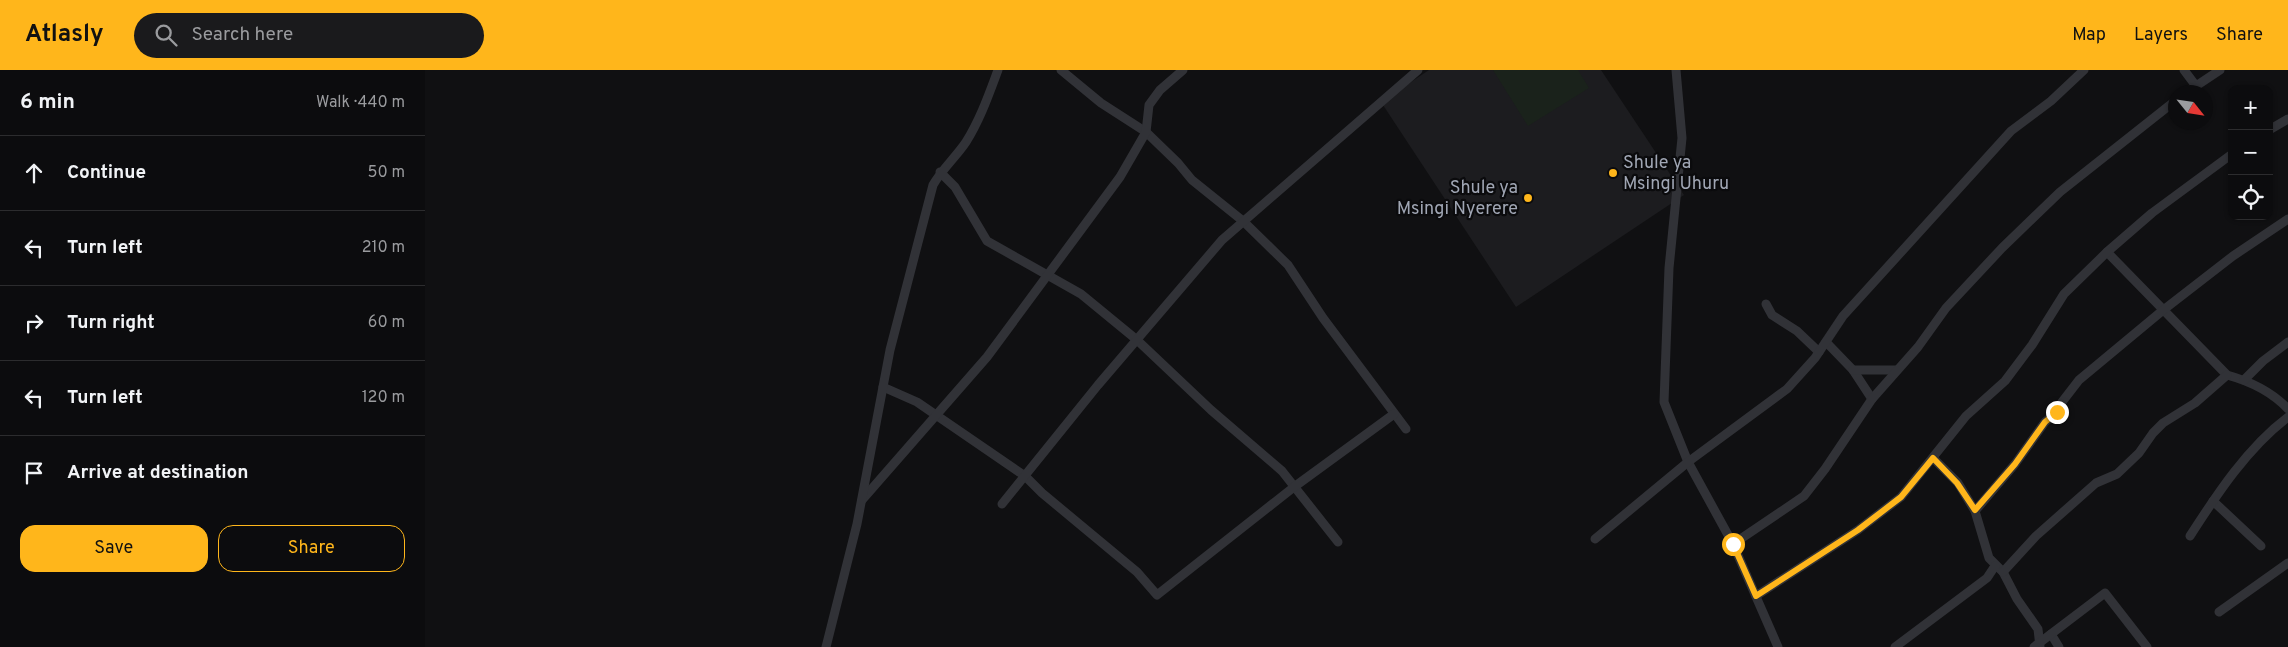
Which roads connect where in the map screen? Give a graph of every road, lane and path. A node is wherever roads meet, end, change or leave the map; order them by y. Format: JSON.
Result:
{"nodes":[{"id":1,"x":998,"y":70,"type":"edge"},
{"id":2,"x":1061,"y":70,"type":"edge"},
{"id":3,"x":1183,"y":70,"type":"edge"},
{"id":4,"x":1418,"y":70,"type":"edge"},
{"id":5,"x":1676,"y":70,"type":"edge"},
{"id":6,"x":2085,"y":70,"type":"edge"},
{"id":7,"x":2184,"y":70,"type":"edge"},
{"id":8,"x":2220,"y":70,"type":"edge"},
{"id":9,"x":2195,"y":85,"type":"edge"},
{"id":10,"x":2198,"y":85,"type":"edge"},
{"id":11,"x":2168,"y":106,"type":"edge"},
{"id":12,"x":2288,"y":119,"type":"edge"},
{"id":13,"x":2273,"y":128,"type":"edge"},
{"id":14,"x":1146,"y":132,"type":"junction"},
{"id":15,"x":2228,"y":157,"type":"edge"},
{"id":16,"x":940,"y":172,"type":"junction"},
{"id":17,"x":2288,"y":219,"type":"edge"},
{"id":18,"x":1243,"y":221,"type":"junction"},
{"id":19,"x":2107,"y":252,"type":"junction"},
{"id":20,"x":1047,"y":274,"type":"junction"},
{"id":21,"x":1766,"y":304,"type":"dead end"},
{"id":22,"x":2162,"y":311,"type":"junction"},
{"id":23,"x":1137,"y":340,"type":"junction"},
{"id":24,"x":1826,"y":342,"type":"junction"},
{"id":25,"x":2288,"y":342,"type":"edge"},
{"id":26,"x":1819,"y":352,"type":"junction"},
{"id":27,"x":1853,"y":370,"type":"junction"},
{"id":28,"x":1896,"y":370,"type":"junction"},
{"id":29,"x":2227,"y":375,"type":"junction"},
{"id":30,"x":2244,"y":380,"type":"junction"},
{"id":31,"x":883,"y":387,"type":"junction"},
{"id":32,"x":1872,"y":399,"type":"junction"},
{"id":33,"x":2288,"y":409,"type":"edge"},
{"id":34,"x":1394,"y":414,"type":"junction"},
{"id":35,"x":936,"y":416,"type":"junction"},
{"id":36,"x":2288,"y":417,"type":"edge"},
{"id":37,"x":1406,"y":429,"type":"dead end"},
{"id":38,"x":1933,"y":458,"type":"junction"},
{"id":39,"x":1688,"y":462,"type":"junction"},
{"id":40,"x":1025,"y":476,"type":"junction"},
{"id":41,"x":1294,"y":488,"type":"junction"},
{"id":42,"x":861,"y":501,"type":"junction"},
{"id":43,"x":2213,"y":501,"type":"junction"},
{"id":44,"x":1002,"y":504,"type":"dead end"},
{"id":45,"x":1975,"y":510,"type":"junction"},
{"id":46,"x":2190,"y":536,"type":"dead end"},
{"id":47,"x":1595,"y":539,"type":"dead end"},
{"id":48,"x":1338,"y":542,"type":"dead end"},
{"id":49,"x":1733,"y":544,"type":"junction"},
{"id":50,"x":2261,"y":546,"type":"dead end"},
{"id":51,"x":2288,"y":563,"type":"edge"},
{"id":52,"x":1995,"y":566,"type":"junction"},
{"id":53,"x":2003,"y":572,"type":"junction"},
{"id":54,"x":1756,"y":596,"type":"junction"},
{"id":55,"x":2219,"y":612,"type":"dead end"},
{"id":56,"x":2051,"y":634,"type":"junction"},
{"id":57,"x":2038,"y":645,"type":"edge"},
{"id":58,"x":826,"y":647,"type":"edge"},
{"id":59,"x":1777,"y":647,"type":"edge"},
{"id":60,"x":1895,"y":647,"type":"edge"},
{"id":61,"x":2059,"y":647,"type":"edge"},
{"id":62,"x":2147,"y":647,"type":"edge"}],
"edges":[{"from":1,"to":16,"type":"street"},
{"from":2,"to":14,"type":"street"},
{"from":3,"to":14,"type":"street"},
{"from":4,"to":18,"type":"street"},
{"from":5,"to":39,"type":"street"},
{"from":6,"to":24,"type":"street"},
{"from":7,"to":9,"type":"street"},
{"from":8,"to":10,"type":"street"},
{"from":11,"to":28,"type":"street"},
{"from":12,"to":13,"type":"street"},
{"from":14,"to":18,"type":"street"},
{"from":14,"to":20,"type":"street"},
{"from":15,"to":19,"type":"street"},
{"from":16,"to":20,"type":"street"},
{"from":16,"to":31,"type":"street"},
{"from":17,"to":22,"type":"street"},
{"from":18,"to":23,"type":"street"},
{"from":18,"to":34,"type":"street"},
{"from":19,"to":22,"type":"street"},
{"from":19,"to":38,"type":"street"},
{"from":20,"to":23,"type":"street"},
{"from":20,"to":35,"type":"street"},
{"from":21,"to":26,"type":"street"},
{"from":22,"to":29,"type":"street"},
{"from":22,"to":45,"type":"street"},
{"from":23,"to":40,"type":"street"},
{"from":23,"to":41,"type":"street"},
{"from":24,"to":26,"type":"street"},
{"from":24,"to":27,"type":"street"},
{"from":25,"to":30,"type":"street"},
{"from":26,"to":39,"type":"street"},
{"from":27,"to":28,"type":"street"},
{"from":27,"to":32,"type":"street"},
{"from":28,"to":32,"type":"street"},
{"from":29,"to":30,"type":"street"},
{"from":29,"to":53,"type":"street"},
{"from":30,"to":33,"type":"street"},
{"from":31,"to":35,"type":"street"},
{"from":31,"to":42,"type":"street"},
{"from":32,"to":49,"type":"street"},
{"from":34,"to":37,"type":"street"},
{"from":34,"to":41,"type":"street"},
{"from":35,"to":40,"type":"street"},
{"from":35,"to":42,"type":"street"},
{"from":36,"to":43,"type":"street"},
{"from":38,"to":45,"type":"street"},
{"from":38,"to":54,"type":"street"},
{"from":39,"to":47,"type":"street"},
{"from":39,"to":49,"type":"street"},
{"from":40,"to":41,"type":"street"},
{"from":40,"to":44,"type":"street"},
{"from":41,"to":48,"type":"street"},
{"from":42,"to":58,"type":"street"},
{"from":43,"to":46,"type":"street"},
{"from":43,"to":50,"type":"street"},
{"from":45,"to":52,"type":"street"},
{"from":49,"to":54,"type":"street"},
{"from":51,"to":55,"type":"street"},
{"from":52,"to":53,"type":"street"},
{"from":52,"to":60,"type":"street"},
{"from":53,"to":57,"type":"street"},
{"from":54,"to":59,"type":"street"},
{"from":56,"to":57,"type":"street"},
{"from":56,"to":61,"type":"street"},
{"from":56,"to":62,"type":"street"}]}
